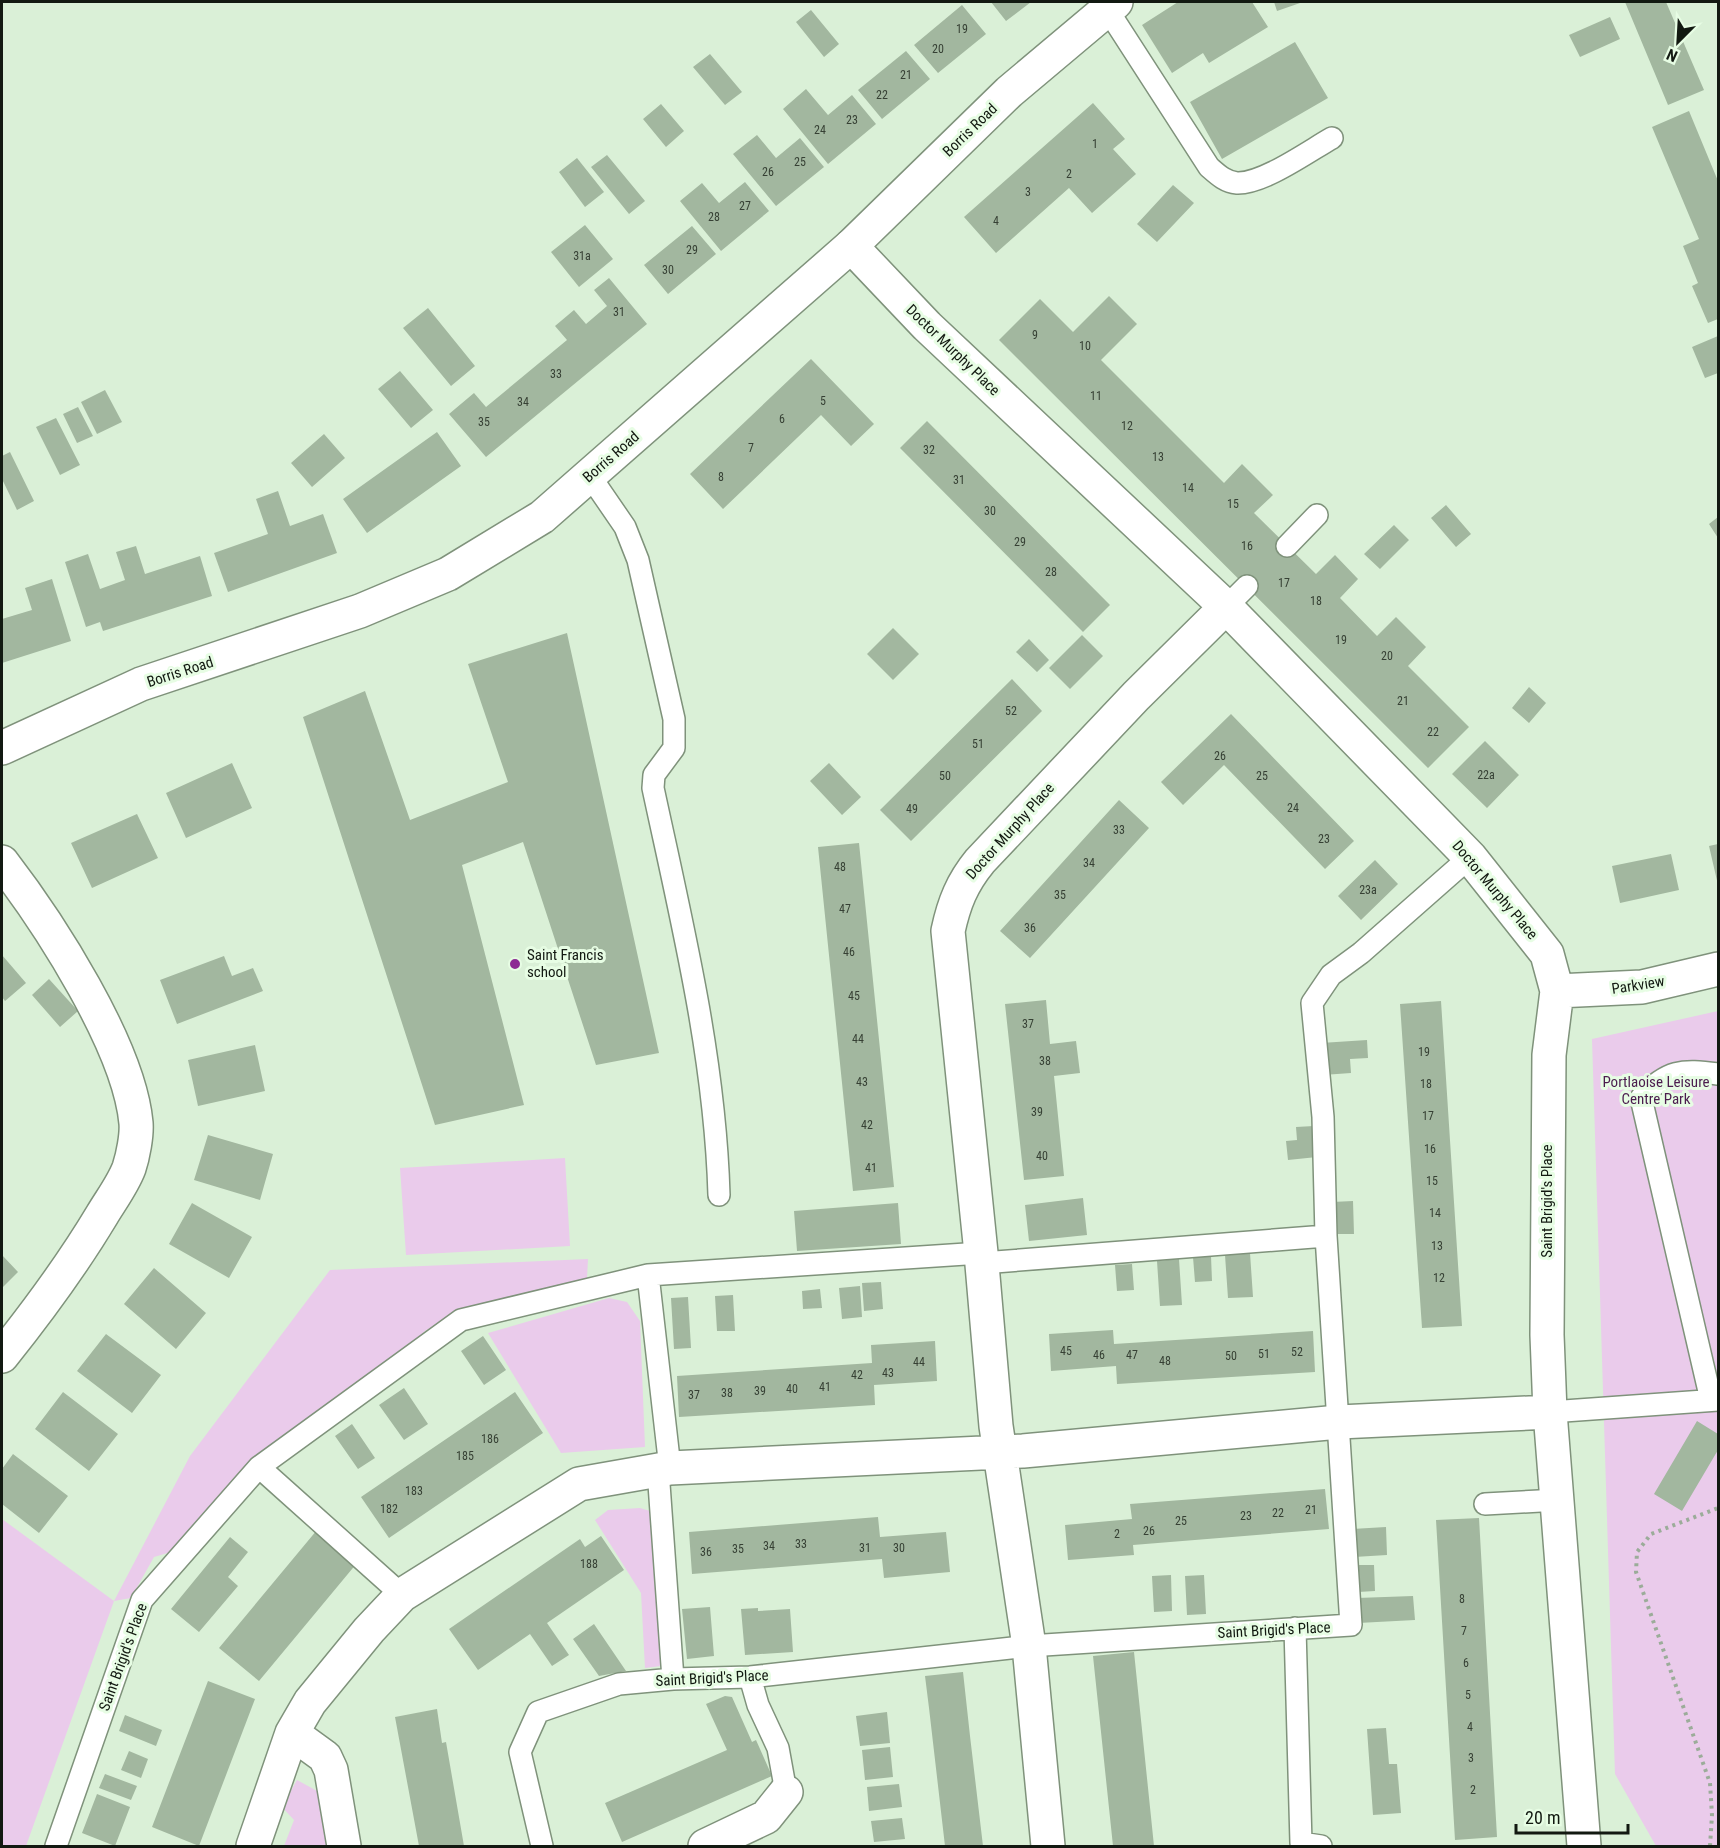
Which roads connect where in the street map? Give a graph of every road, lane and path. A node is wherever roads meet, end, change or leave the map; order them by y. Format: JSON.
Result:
{"nodes":[{"id":1,"x":1112,"y":5,"type":"edge"},
{"id":2,"x":1332,"y":138,"type":"dead end"},
{"id":3,"x":851,"y":246,"type":"junction"},
{"id":4,"x":590,"y":476,"type":"junction"},
{"id":5,"x":1317,"y":515,"type":"dead end"},
{"id":6,"x":1287,"y":546,"type":"dead end"},
{"id":7,"x":1236,"y":597,"type":"junction"},
{"id":8,"x":4,"y":743,"type":"edge"},
{"id":9,"x":1470,"y":857,"type":"junction"},
{"id":10,"x":2,"y":862,"type":"edge"},
{"id":11,"x":1719,"y":969,"type":"edge"},
{"id":12,"x":1557,"y":991,"type":"junction"},
{"id":13,"x":1719,"y":1074,"type":"edge"},
{"id":14,"x":719,"y":1196,"type":"dead end"},
{"id":15,"x":1326,"y":1236,"type":"junction"},
{"id":16,"x":980,"y":1248,"type":"junction"},
{"id":17,"x":648,"y":1275,"type":"junction"},
{"id":18,"x":2,"y":1356,"type":"edge"},
{"id":19,"x":1715,"y":1400,"type":"edge"},
{"id":20,"x":1550,"y":1412,"type":"junction"},
{"id":21,"x":1339,"y":1422,"type":"junction"},
{"id":22,"x":1001,"y":1452,"type":"junction"},
{"id":23,"x":259,"y":1467,"type":"junction"},
{"id":24,"x":664,"y":1469,"type":"junction"},
{"id":25,"x":1558,"y":1500,"type":"junction"},
{"id":26,"x":1485,"y":1504,"type":"dead end"},
{"id":27,"x":1719,"y":1508,"type":"edge"},
{"id":28,"x":402,"y":1595,"type":"junction"},
{"id":29,"x":1294,"y":1628,"type":"junction"},
{"id":30,"x":1029,"y":1646,"type":"junction"},
{"id":31,"x":750,"y":1677,"type":"junction"},
{"id":32,"x":674,"y":1679,"type":"junction"},
{"id":33,"x":292,"y":1733,"type":"junction"},
{"id":34,"x":786,"y":1792,"type":"joint"},
{"id":35,"x":56,"y":1846,"type":"edge"},
{"id":36,"x":253,"y":1846,"type":"edge"},
{"id":37,"x":344,"y":1846,"type":"edge"},
{"id":38,"x":542,"y":1846,"type":"edge"},
{"id":39,"x":705,"y":1846,"type":"edge"},
{"id":40,"x":1048,"y":1846,"type":"edge"},
{"id":41,"x":1321,"y":1846,"type":"edge"},
{"id":42,"x":1584,"y":1846,"type":"edge"},
{"id":43,"x":1710,"y":1846,"type":"edge"}],
"edges":[{"from":1,"to":2,"type":"lane"},
{"from":1,"to":3,"type":"street","name":"Borris Road"},
{"from":3,"to":4,"type":"street","name":"Borris Road"},
{"from":3,"to":7,"type":"street","name":"Doctor Murphy Place"},
{"from":4,"to":8,"type":"street","name":"Borris Road"},
{"from":4,"to":14,"type":"lane"},
{"from":5,"to":6,"type":"lane"},
{"from":7,"to":9,"type":"street","name":"Doctor Murphy Place"},
{"from":7,"to":16,"type":"street","name":"Doctor Murphy Place"},
{"from":9,"to":12,"type":"street","name":"Doctor Murphy Place"},
{"from":9,"to":15,"type":"lane"},
{"from":10,"to":18,"type":"street"},
{"from":11,"to":12,"type":"street","name":"Parkview"},
{"from":12,"to":20,"type":"street","name":"Saint Brigid's Place"},
{"from":13,"to":19,"type":"lane"},
{"from":15,"to":16,"type":"lane","name":"Saint Brigid's Place"},
{"from":15,"to":21,"type":"lane"},
{"from":16,"to":17,"type":"lane","name":"Saint Brigid's Place"},
{"from":16,"to":22,"type":"street"},
{"from":17,"to":23,"type":"lane","name":"Saint Brigid's Place"},
{"from":17,"to":24,"type":"lane"},
{"from":19,"to":20,"type":"lane"},
{"from":20,"to":21,"type":"street"},
{"from":20,"to":25,"type":"street","name":"Saint Brigid's Place"},
{"from":21,"to":22,"type":"street"},
{"from":21,"to":29,"type":"lane","name":"Saint Brigid's Place"},
{"from":22,"to":24,"type":"street"},
{"from":22,"to":30,"type":"street"},
{"from":23,"to":28,"type":"lane"},
{"from":23,"to":35,"type":"lane","name":"Saint Brigid's Place"},
{"from":24,"to":28,"type":"street"},
{"from":24,"to":32,"type":"lane"},
{"from":25,"to":26,"type":"lane"},
{"from":25,"to":42,"type":"street","name":"Saint Brigid's Place"},
{"from":27,"to":43,"type":"path"},
{"from":28,"to":33,"type":"street"},
{"from":29,"to":30,"type":"lane","name":"Saint Brigid's Place"},
{"from":29,"to":41,"type":"lane"},
{"from":30,"to":31,"type":"lane","name":"Saint Brigid's Place"},
{"from":30,"to":40,"type":"street"},
{"from":31,"to":32,"type":"lane","name":"Saint Brigid's Place"},
{"from":31,"to":34,"type":"lane"},
{"from":32,"to":38,"type":"lane","name":"Saint Brigid's Place"},
{"from":33,"to":36,"type":"street"},
{"from":33,"to":37,"type":"street"},
{"from":34,"to":39,"type":"street"}]}
